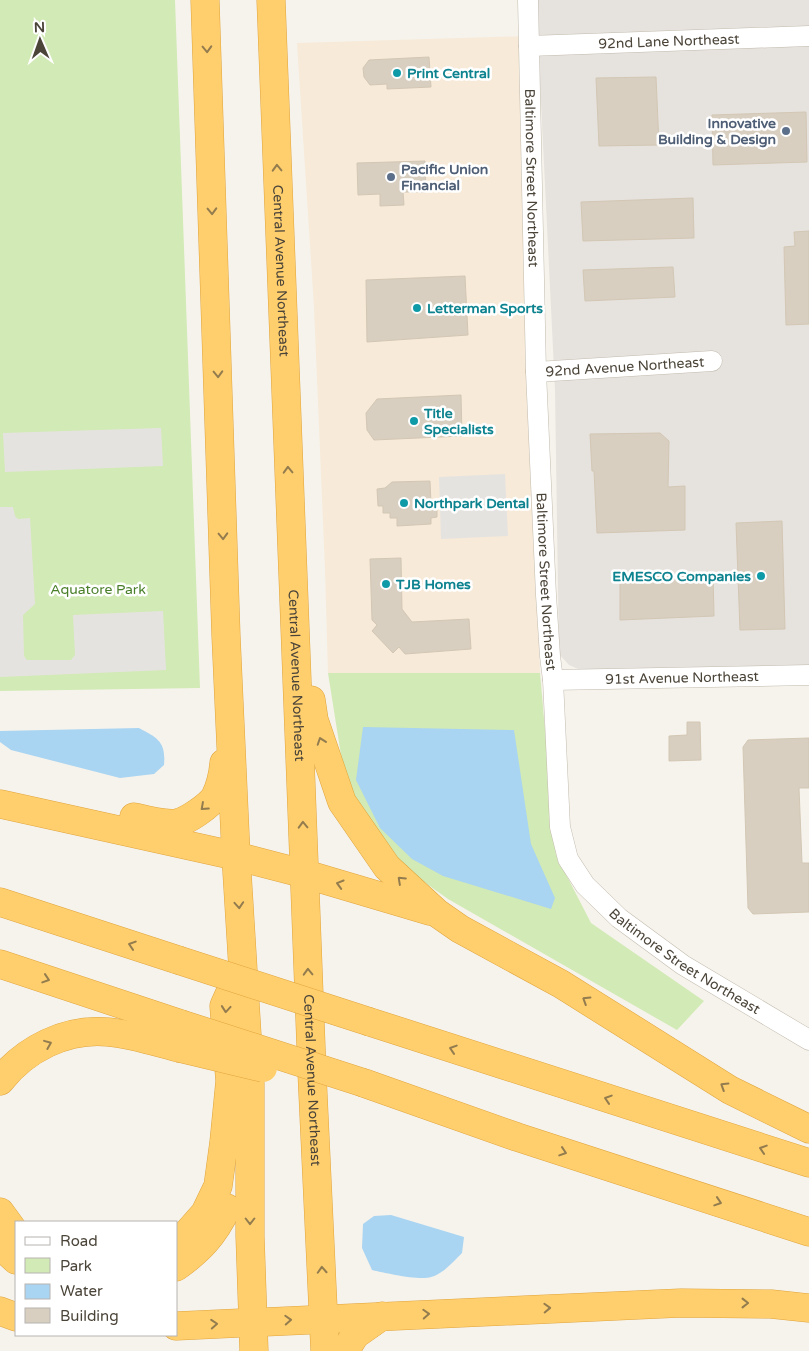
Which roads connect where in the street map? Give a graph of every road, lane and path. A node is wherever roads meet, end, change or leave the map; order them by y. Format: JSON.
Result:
{"nodes":[{"id":1,"x":205,"y":0,"type":"edge"},
{"id":2,"x":271,"y":0,"type":"edge"},
{"id":3,"x":528,"y":0,"type":"edge"},
{"id":4,"x":809,"y":36,"type":"edge"},
{"id":5,"x":529,"y":46,"type":"junction"},
{"id":6,"x":712,"y":361,"type":"dead end"},
{"id":7,"x":536,"y":372,"type":"junction"},
{"id":8,"x":290,"y":510,"type":"junction"},
{"id":9,"x":809,"y":675,"type":"edge"},
{"id":10,"x":553,"y":680,"type":"junction"},
{"id":11,"x":229,"y":695,"type":"junction"},
{"id":12,"x":0,"y":787,"type":"edge"},
{"id":13,"x":0,"y":804,"type":"edge"},
{"id":14,"x":236,"y":856,"type":"junction"},
{"id":15,"x":305,"y":874,"type":"junction"},
{"id":16,"x":0,"y":902,"type":"edge"},
{"id":17,"x":436,"y":913,"type":"junction"},
{"id":18,"x":0,"y":964,"type":"edge"},
{"id":19,"x":243,"y":964,"type":"junction"},
{"id":20,"x":180,"y":1036,"type":"junction"},
{"id":21,"x":809,"y":1040,"type":"edge"},
{"id":22,"x":0,"y":1081,"type":"edge"},
{"id":23,"x":250,"y":1084,"type":"junction"},
{"id":24,"x":809,"y":1129,"type":"edge"},
{"id":25,"x":809,"y":1164,"type":"edge"},
{"id":26,"x":0,"y":1212,"type":"edge"},
{"id":27,"x":809,"y":1232,"type":"edge"},
{"id":28,"x":15,"y":1233,"type":"edge"},
{"id":29,"x":178,"y":1242,"type":"edge"},
{"id":30,"x":0,"y":1245,"type":"edge"},
{"id":31,"x":15,"y":1259,"type":"edge"},
{"id":32,"x":178,"y":1266,"type":"edge"},
{"id":33,"x":809,"y":1308,"type":"edge"},
{"id":34,"x":0,"y":1312,"type":"edge"},
{"id":35,"x":464,"y":1312,"type":"junction"},
{"id":36,"x":382,"y":1316,"type":"junction"},
{"id":37,"x":15,"y":1317,"type":"edge"},
{"id":38,"x":324,"y":1318,"type":"junction"},
{"id":39,"x":252,"y":1322,"type":"junction"},
{"id":40,"x":809,"y":1325,"type":"edge"},
{"id":41,"x":178,"y":1326,"type":"edge"},
{"id":42,"x":254,"y":1351,"type":"edge"},
{"id":43,"x":325,"y":1351,"type":"edge"},
{"id":44,"x":345,"y":1351,"type":"edge"}],
"edges":[{"from":1,"to":11,"type":"highway","one_way":true},
{"from":8,"to":2,"type":"highway","name":"Central Avenue Northeast","one_way":true},
{"from":3,"to":5,"type":"street","name":"Baltimore Street Northeast"},
{"from":4,"to":5,"type":"street","name":"92nd Lane Northeast"},
{"from":5,"to":7,"type":"street","name":"Baltimore Street Northeast"},
{"from":6,"to":7,"type":"street","name":"92nd Avenue Northeast"},
{"from":7,"to":10,"type":"street","name":"Baltimore Street Northeast"},
{"from":15,"to":8,"type":"highway","name":"Central Avenue Northeast","one_way":true},
{"from":17,"to":8,"type":"highway","one_way":true},
{"from":9,"to":10,"type":"street","name":"91st Avenue Northeast"},
{"from":10,"to":21,"type":"street","name":"Baltimore Street Northeast"},
{"from":11,"to":12,"type":"highway","one_way":true},
{"from":11,"to":14,"type":"highway"},
{"from":13,"to":14,"type":"highway"},
{"from":14,"to":15,"type":"highway"},
{"from":14,"to":19,"type":"highway","one_way":true},
{"from":17,"to":15,"type":"highway","one_way":true},
{"from":38,"to":15,"type":"highway","name":"Central Avenue Northeast","one_way":true},
{"from":25,"to":16,"type":"highway","one_way":true,"bridge":true},
{"from":24,"to":17,"type":"highway","one_way":true},
{"from":18,"to":20,"type":"highway","one_way":true},
{"from":19,"to":23,"type":"highway"},
{"from":19,"to":29,"type":"highway","one_way":true},
{"from":22,"to":20,"type":"highway","one_way":true},
{"from":20,"to":27,"type":"highway","one_way":true,"bridge":true},
{"from":23,"to":32,"type":"highway"},
{"from":23,"to":39,"type":"highway","one_way":true},
{"from":26,"to":28,"type":"highway"},
{"from":30,"to":31,"type":"highway"},
{"from":35,"to":33,"type":"highway","one_way":true},
{"from":34,"to":37,"type":"highway"},
{"from":36,"to":35,"type":"highway","one_way":true},
{"from":35,"to":40,"type":"highway"},
{"from":36,"to":38,"type":"highway"},
{"from":36,"to":44,"type":"highway"},
{"from":39,"to":38,"type":"highway","one_way":true},
{"from":38,"to":43,"type":"highway","name":"Central Avenue Northeast"},
{"from":41,"to":39,"type":"highway","one_way":true},
{"from":39,"to":42,"type":"highway"}]}
